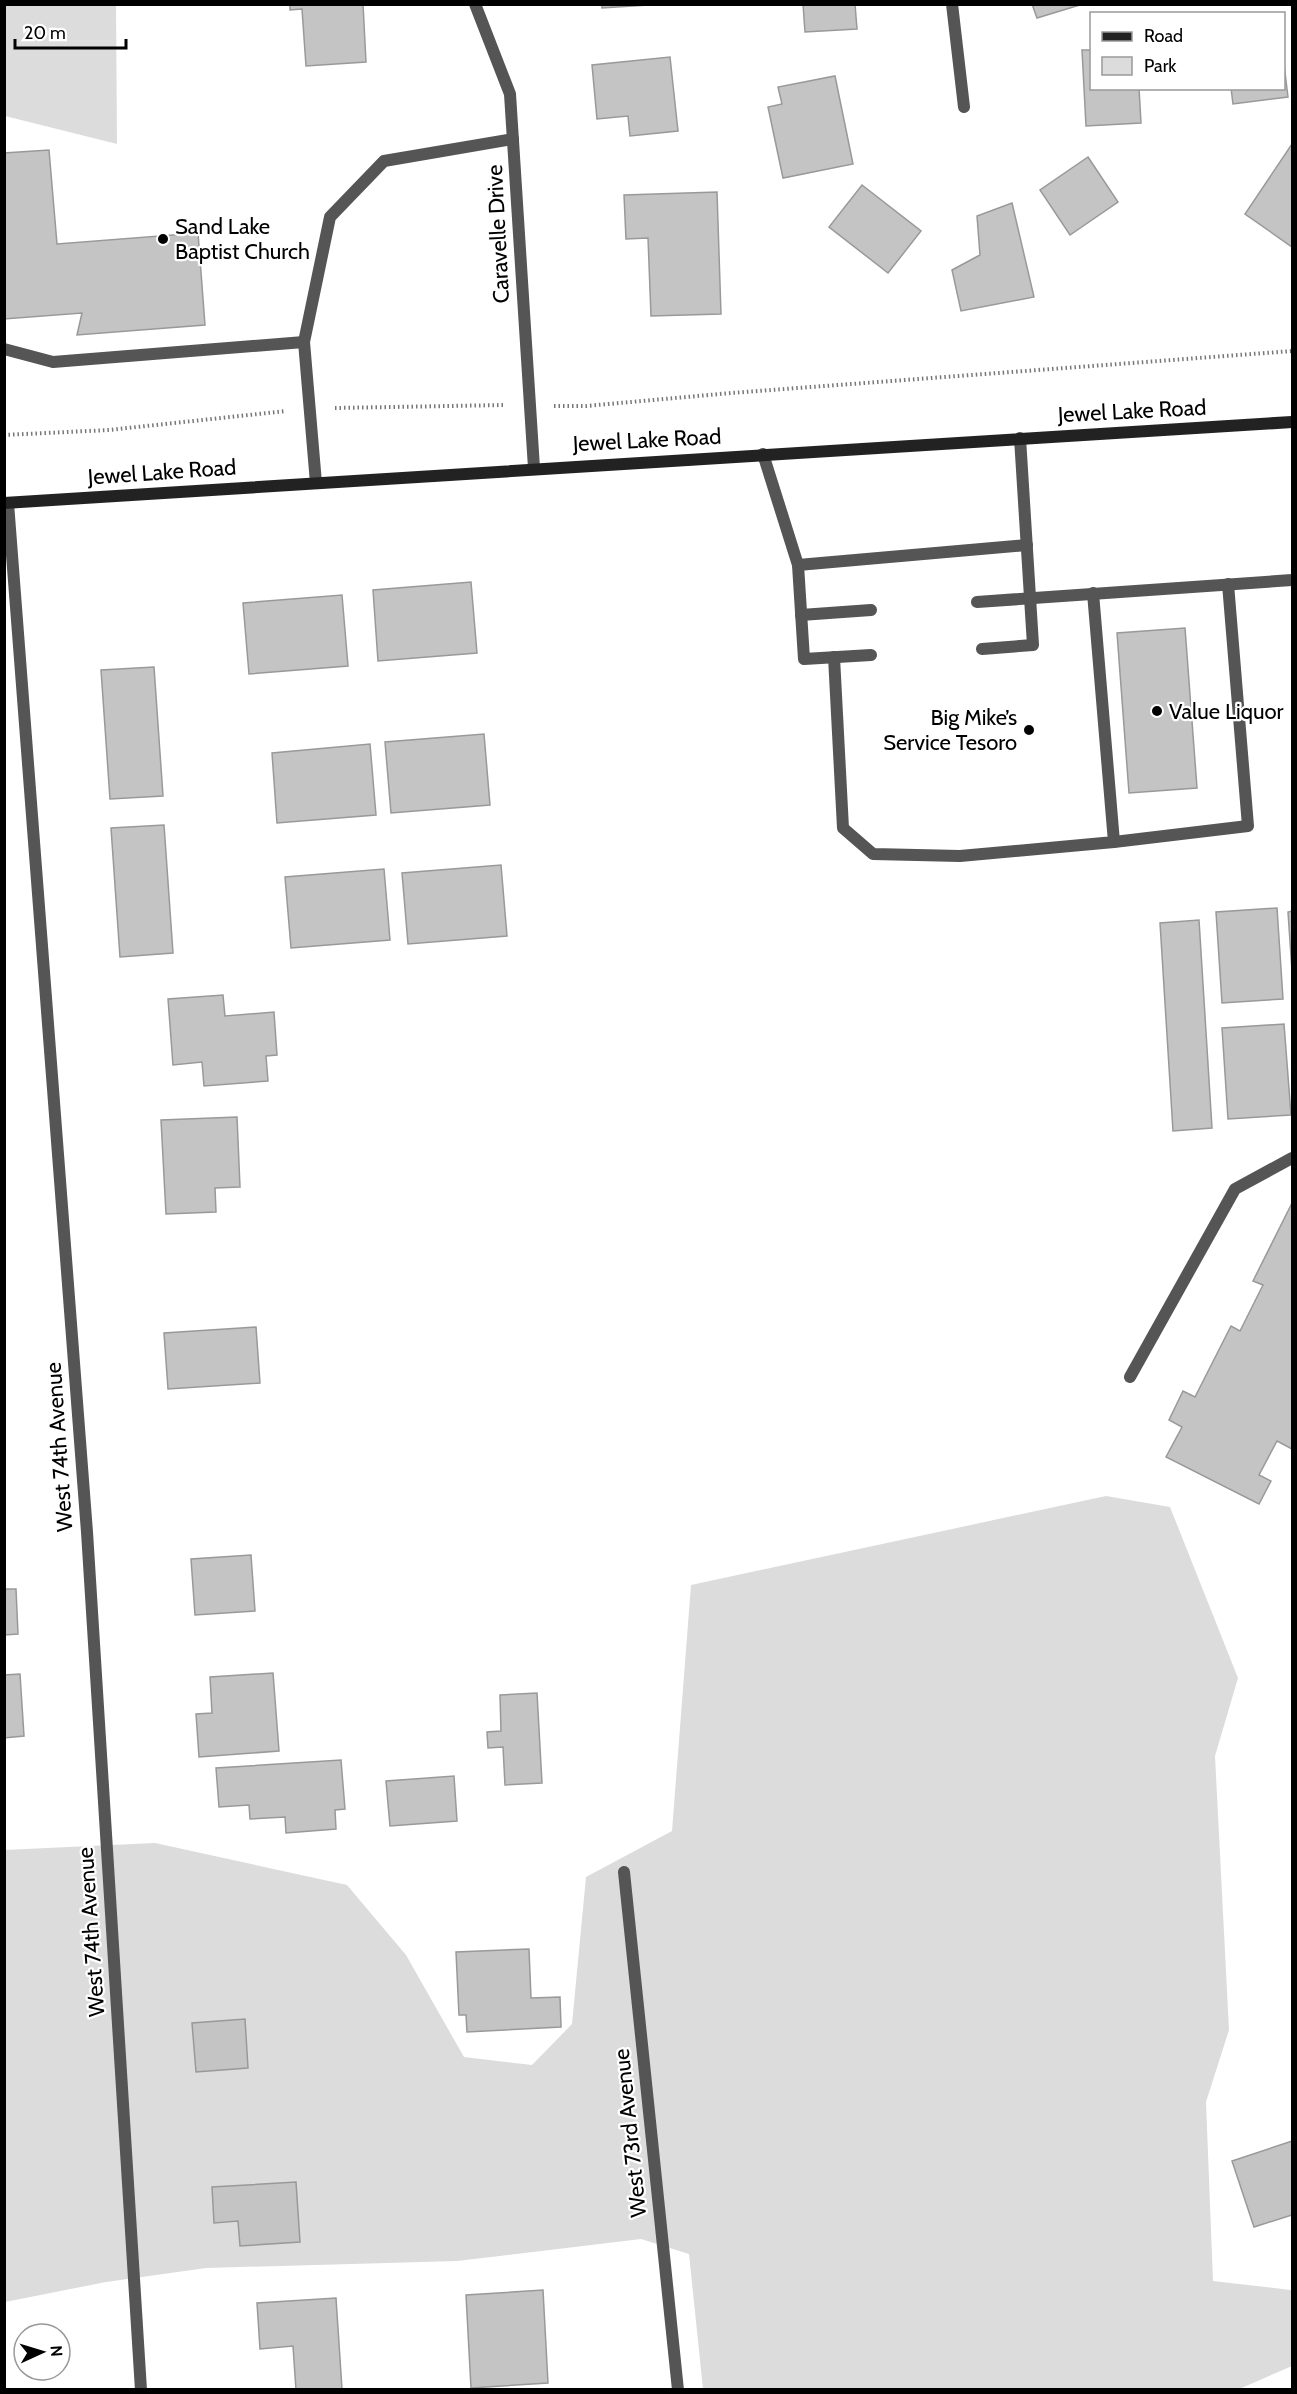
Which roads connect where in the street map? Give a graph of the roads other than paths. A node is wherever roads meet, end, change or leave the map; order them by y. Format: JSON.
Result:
{"nodes":[{"id":1,"x":475,"y":4,"type":"edge"},
{"id":2,"x":952,"y":4,"type":"edge"},
{"id":3,"x":964,"y":107,"type":"dead end"},
{"id":4,"x":513,"y":139,"type":"junction"},
{"id":5,"x":304,"y":342,"type":"junction"},
{"id":6,"x":4,"y":349,"type":"edge"},
{"id":7,"x":1293,"y":422,"type":"edge"},
{"id":8,"x":1020,"y":438,"type":"junction"},
{"id":9,"x":763,"y":454,"type":"junction"},
{"id":10,"x":534,"y":468,"type":"junction"},
{"id":11,"x":316,"y":483,"type":"junction"},
{"id":12,"x":6,"y":503,"type":"edge"},
{"id":13,"x":1027,"y":545,"type":"junction"},
{"id":14,"x":798,"y":565,"type":"junction"},
{"id":15,"x":1293,"y":580,"type":"edge"},
{"id":16,"x":1228,"y":584,"type":"junction"},
{"id":17,"x":1094,"y":593,"type":"junction"},
{"id":18,"x":1030,"y":598,"type":"junction"},
{"id":19,"x":977,"y":602,"type":"dead end"},
{"id":20,"x":871,"y":610,"type":"dead end"},
{"id":21,"x":801,"y":615,"type":"junction"},
{"id":22,"x":982,"y":649,"type":"dead end"},
{"id":23,"x":871,"y":655,"type":"dead end"},
{"id":24,"x":834,"y":657,"type":"junction"},
{"id":25,"x":1114,"y":842,"type":"junction"},
{"id":26,"x":1293,"y":1158,"type":"edge"},
{"id":27,"x":1130,"y":1377,"type":"dead end"},
{"id":28,"x":624,"y":1872,"type":"dead end"},
{"id":29,"x":141,"y":2390,"type":"edge"},
{"id":30,"x":678,"y":2390,"type":"edge"}],
"edges":[{"from":1,"to":4,"type":"street","name":"Caravelle Drive"},
{"from":2,"to":3,"type":"street"},
{"from":4,"to":5,"type":"street"},
{"from":4,"to":10,"type":"street","name":"Caravelle Drive"},
{"from":5,"to":6,"type":"street"},
{"from":5,"to":11,"type":"street"},
{"from":7,"to":8,"type":"main road","name":"Jewel Lake Road"},
{"from":8,"to":9,"type":"main road","name":"Jewel Lake Road"},
{"from":8,"to":13,"type":"street"},
{"from":9,"to":10,"type":"main road","name":"Jewel Lake Road"},
{"from":9,"to":14,"type":"street"},
{"from":10,"to":11,"type":"main road","name":"Jewel Lake Road"},
{"from":11,"to":12,"type":"main road","name":"Jewel Lake Road"},
{"from":12,"to":29,"type":"street","name":"West 74th Avenue"},
{"from":13,"to":14,"type":"street"},
{"from":13,"to":18,"type":"street"},
{"from":14,"to":21,"type":"street"},
{"from":15,"to":16,"type":"street"},
{"from":16,"to":17,"type":"street"},
{"from":16,"to":25,"type":"street"},
{"from":17,"to":18,"type":"street"},
{"from":17,"to":25,"type":"street"},
{"from":18,"to":19,"type":"street"},
{"from":18,"to":22,"type":"street"},
{"from":20,"to":21,"type":"street"},
{"from":21,"to":24,"type":"street"},
{"from":23,"to":24,"type":"street"},
{"from":24,"to":25,"type":"street"},
{"from":26,"to":27,"type":"street"},
{"from":28,"to":30,"type":"street","name":"West 73rd Avenue"}]}
